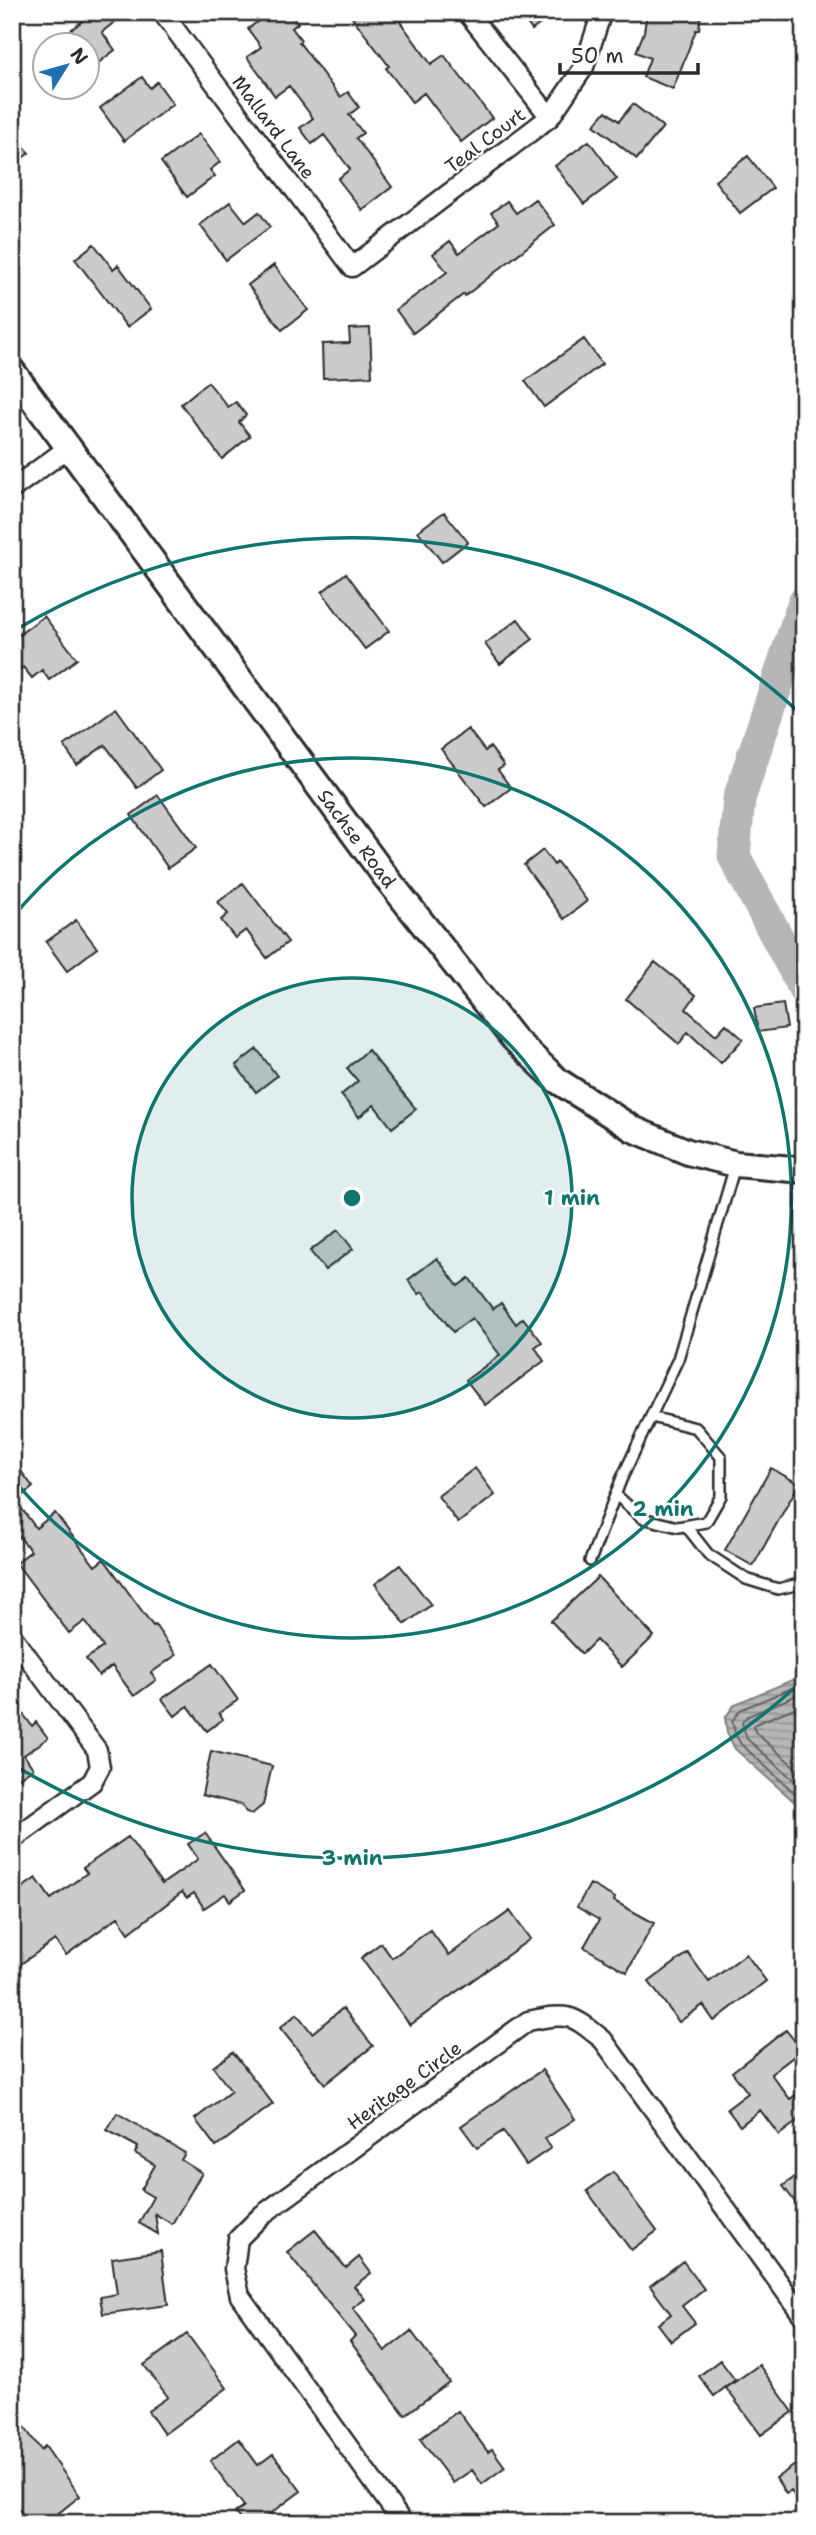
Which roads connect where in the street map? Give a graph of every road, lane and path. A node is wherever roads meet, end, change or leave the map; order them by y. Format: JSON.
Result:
{"nodes":[{"id":1,"x":162,"y":12,"type":"edge"},
{"id":2,"x":467,"y":12,"type":"edge"},
{"id":3,"x":602,"y":12,"type":"edge"},
{"id":4,"x":550,"y":117,"type":"junction"},
{"id":5,"x":352,"y":267,"type":"joint"},
{"id":6,"x":12,"y":371,"type":"edge"},
{"id":7,"x":68,"y":448,"type":"junction"},
{"id":8,"x":12,"y":489,"type":"edge"},
{"id":9,"x":736,"y":1164,"type":"junction"},
{"id":10,"x":804,"y":1170,"type":"edge"},
{"id":11,"x":651,"y":1417,"type":"junction"},
{"id":12,"x":616,"y":1494,"type":"junction"},
{"id":13,"x":686,"y":1526,"type":"junction"},
{"id":14,"x":590,"y":1561,"type":"dead end"},
{"id":15,"x":804,"y":1583,"type":"edge"},
{"id":16,"x":12,"y":1636,"type":"edge"},
{"id":17,"x":12,"y":1840,"type":"edge"},
{"id":18,"x":804,"y":2317,"type":"edge"},
{"id":19,"x":403,"y":2523,"type":"edge"}],
"edges":[{"from":1,"to":5,"type":"street","name":"Mallard Lane"},
{"from":2,"to":4,"type":"street"},
{"from":3,"to":4,"type":"street","name":"Teal Court"},
{"from":4,"to":5,"type":"street","name":"Teal Court"},
{"from":6,"to":7,"type":"main road","name":"Sachse Road"},
{"from":7,"to":8,"type":"street"},
{"from":7,"to":9,"type":"main road","name":"Sachse Road"},
{"from":9,"to":10,"type":"main road","name":"Sachse Road"},
{"from":9,"to":11,"type":"lane"},
{"from":11,"to":12,"type":"lane"},
{"from":11,"to":13,"type":"lane"},
{"from":12,"to":13,"type":"lane"},
{"from":12,"to":14,"type":"lane"},
{"from":13,"to":15,"type":"lane"},
{"from":16,"to":17,"type":"street"},
{"from":18,"to":19,"type":"street","name":"Heritage Circle"}]}
